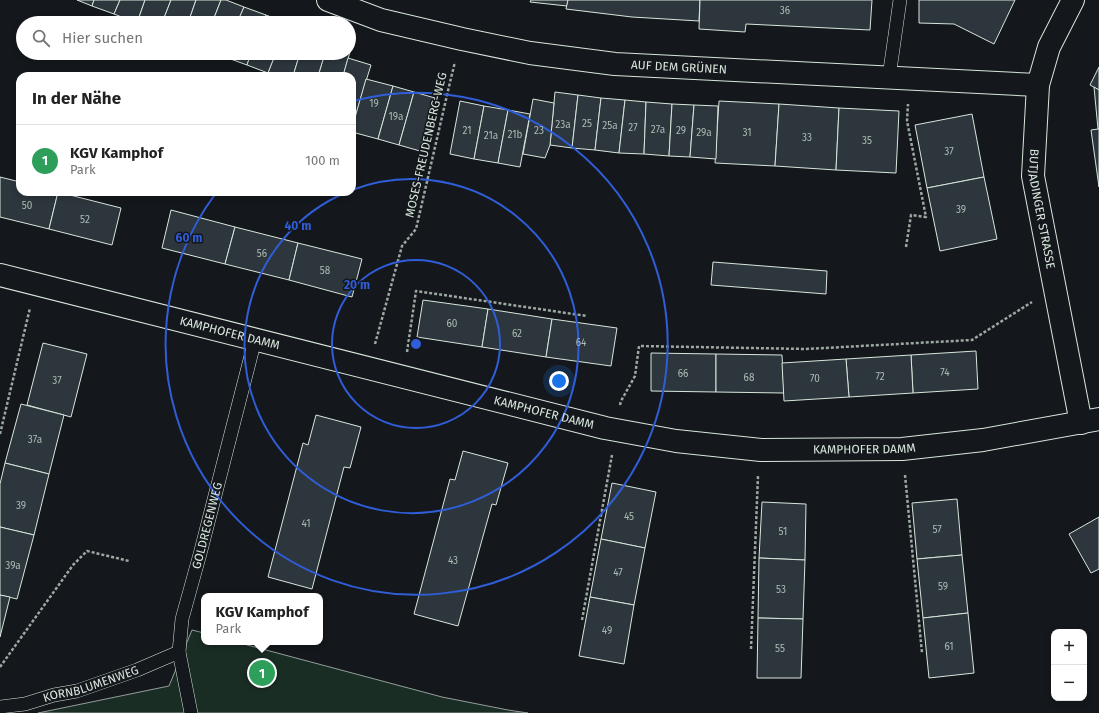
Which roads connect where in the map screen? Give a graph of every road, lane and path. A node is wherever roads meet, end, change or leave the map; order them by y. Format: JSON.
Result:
{"nodes":[{"id":1,"x":328,"y":0,"type":"edge"},
{"id":2,"x":900,"y":0,"type":"edge"},
{"id":3,"x":1072,"y":0,"type":"edge"},
{"id":4,"x":462,"y":39,"type":"junction"},
{"id":5,"x":899,"y":77,"type":"junction"},
{"id":6,"x":1038,"y":85,"type":"junction"},
{"id":7,"x":906,"y":247,"type":"dead end"},
{"id":8,"x":0,"y":275,"type":"edge"},
{"id":9,"x":36,"y":284,"type":"junction"},
{"id":10,"x":1055,"y":288,"type":"junction"},
{"id":11,"x":587,"y":316,"type":"dead end"},
{"id":12,"x":255,"y":340,"type":"junction"},
{"id":13,"x":369,"y":368,"type":"junction"},
{"id":14,"x":401,"y":376,"type":"junction"},
{"id":15,"x":1090,"y":421,"type":"edge"},
{"id":16,"x":618,"y":430,"type":"junction"},
{"id":17,"x":0,"y":434,"type":"edge"},
{"id":18,"x":902,"y":449,"type":"junction"},
{"id":19,"x":761,"y":450,"type":"junction"},
{"id":20,"x":129,"y":561,"type":"dead end"},
{"id":21,"x":582,"y":620,"type":"dead end"},
{"id":22,"x":751,"y":649,"type":"dead end"},
{"id":23,"x":179,"y":652,"type":"junction"},
{"id":24,"x":922,"y":653,"type":"dead end"},
{"id":25,"x":0,"y":667,"type":"edge"},
{"id":26,"x":0,"y":707,"type":"edge"},
{"id":27,"x":191,"y":713,"type":"edge"}],
"edges":[{"from":1,"to":4,"type":"street","name":"AUF DEM GRÜNEN"},
{"from":2,"to":5,"type":"lane"},
{"from":3,"to":6,"type":"street","name":"BUTJADINGER STRASSE"},
{"from":4,"to":5,"type":"street","name":"AUF DEM GRÜNEN"},
{"from":4,"to":13,"type":"path","name":"MOSES-FREUDENBERG-WEG"},
{"from":5,"to":6,"type":"street","name":"AUF DEM GRÜNEN"},
{"from":5,"to":7,"type":"path"},
{"from":6,"to":10,"type":"street","name":"BUTJADINGER STRASSE"},
{"from":8,"to":9,"type":"street","name":"KAMPHOFER DAMM"},
{"from":9,"to":12,"type":"street","name":"KAMPHOFER DAMM"},
{"from":9,"to":17,"type":"path"},
{"from":10,"to":15,"type":"street","name":"BUTJADINGER STRASSE"},
{"from":10,"to":16,"type":"path"},
{"from":11,"to":14,"type":"path"},
{"from":12,"to":13,"type":"street","name":"KAMPHOFER DAMM"},
{"from":12,"to":23,"type":"lane","name":"GOLDREGENWEG"},
{"from":13,"to":14,"type":"street","name":"KAMPHOFER DAMM"},
{"from":14,"to":16,"type":"street","name":"KAMPHOFER DAMM"},
{"from":15,"to":18,"type":"street","name":"KAMPHOFER DAMM"},
{"from":16,"to":19,"type":"street","name":"KAMPHOFER DAMM"},
{"from":16,"to":21,"type":"path"},
{"from":18,"to":19,"type":"street","name":"KAMPHOFER DAMM"},
{"from":18,"to":24,"type":"path"},
{"from":19,"to":22,"type":"path"},
{"from":20,"to":25,"type":"path"},
{"from":23,"to":26,"type":"lane","name":"KORNBLUMENWEG"},
{"from":23,"to":27,"type":"lane","name":"GOLDREGENWEG"}]}
